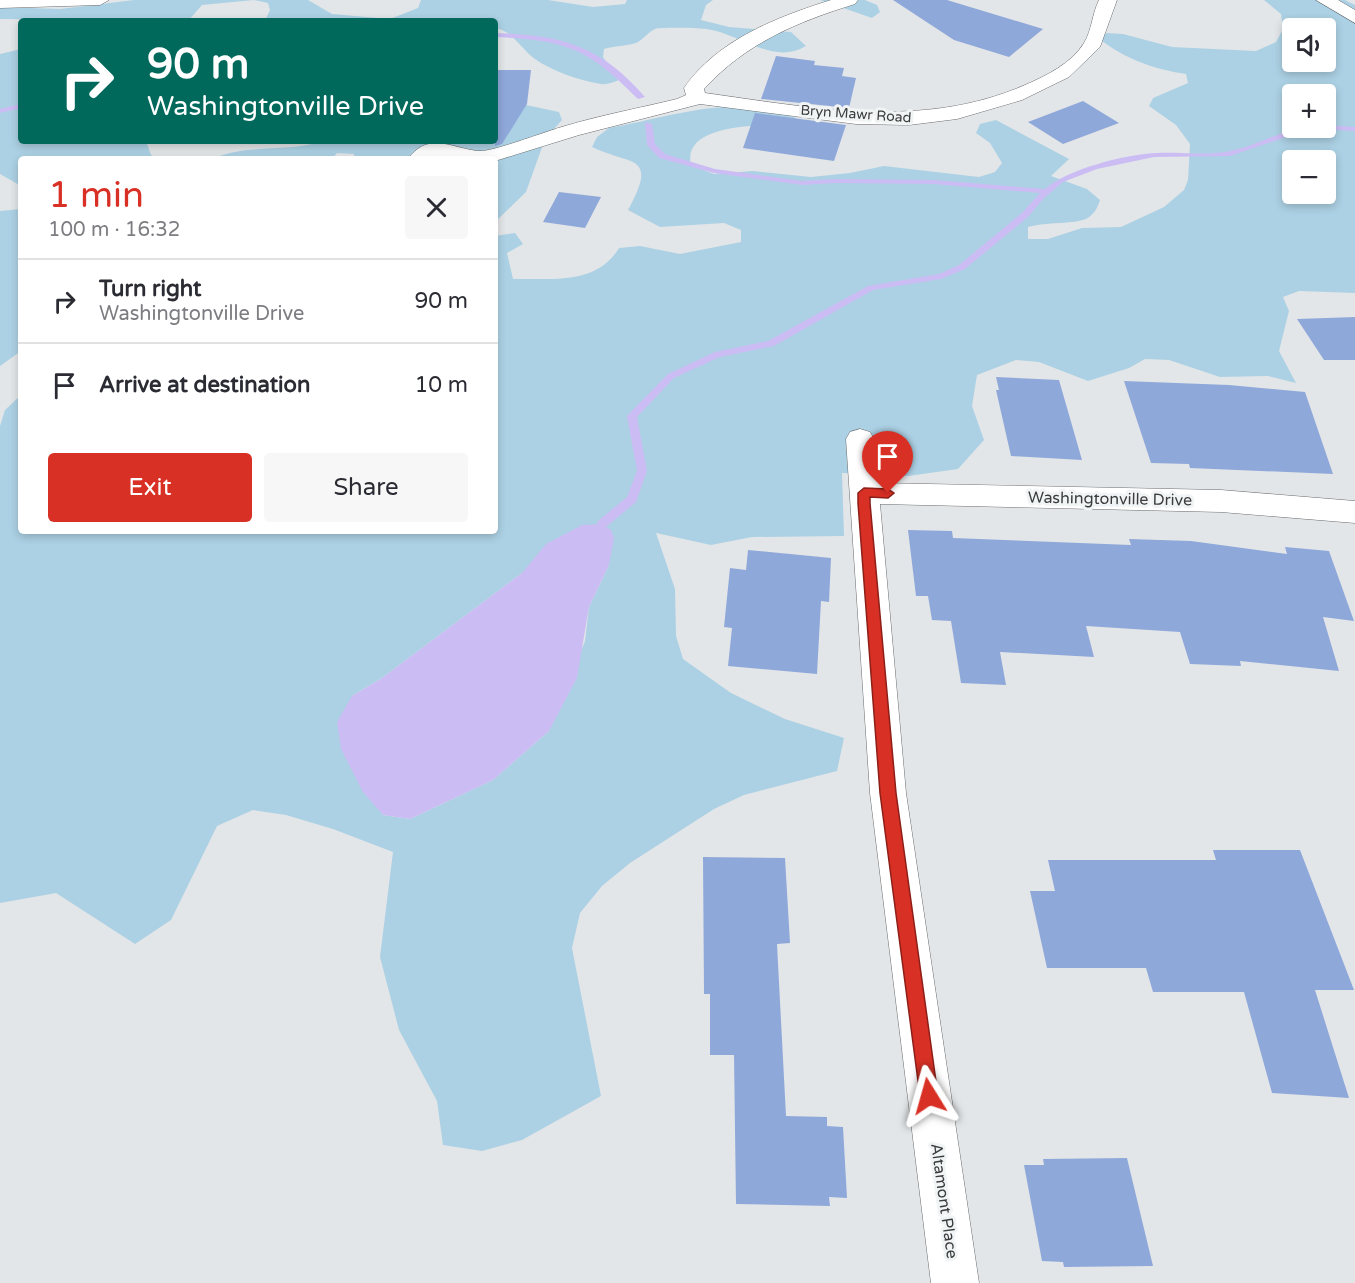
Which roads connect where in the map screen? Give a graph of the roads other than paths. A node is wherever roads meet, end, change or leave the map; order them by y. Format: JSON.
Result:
{"nodes":[{"id":1,"x":100,"y":0,"type":"edge"},
{"id":2,"x":849,"y":0,"type":"edge"},
{"id":3,"x":1108,"y":0,"type":"edge"},
{"id":4,"x":1325,"y":0,"type":"edge"},
{"id":5,"x":0,"y":3,"type":"edge"},
{"id":6,"x":1355,"y":18,"type":"edge"},
{"id":7,"x":697,"y":98,"type":"junction"},
{"id":8,"x":422,"y":156,"type":"edge"},
{"id":9,"x":473,"y":156,"type":"edge"},
{"id":10,"x":491,"y":156,"type":"edge"},
{"id":11,"x":860,"y":439,"type":"dead end"},
{"id":12,"x":864,"y":493,"type":"junction"},
{"id":13,"x":1355,"y":512,"type":"edge"},
{"id":14,"x":955,"y":1283,"type":"edge"}],
"edges":[{"from":1,"to":5,"type":"street"},
{"from":2,"to":7,"type":"street"},
{"from":3,"to":7,"type":"street","name":"Bryn Mawr Road"},
{"from":4,"to":6,"type":"street"},
{"from":7,"to":10,"type":"street"},
{"from":8,"to":9,"type":"street"},
{"from":11,"to":12,"type":"street","name":"Altamont Place"},
{"from":12,"to":13,"type":"street","name":"Washingtonville Drive"},
{"from":12,"to":14,"type":"street","name":"Altamont Place"}]}
